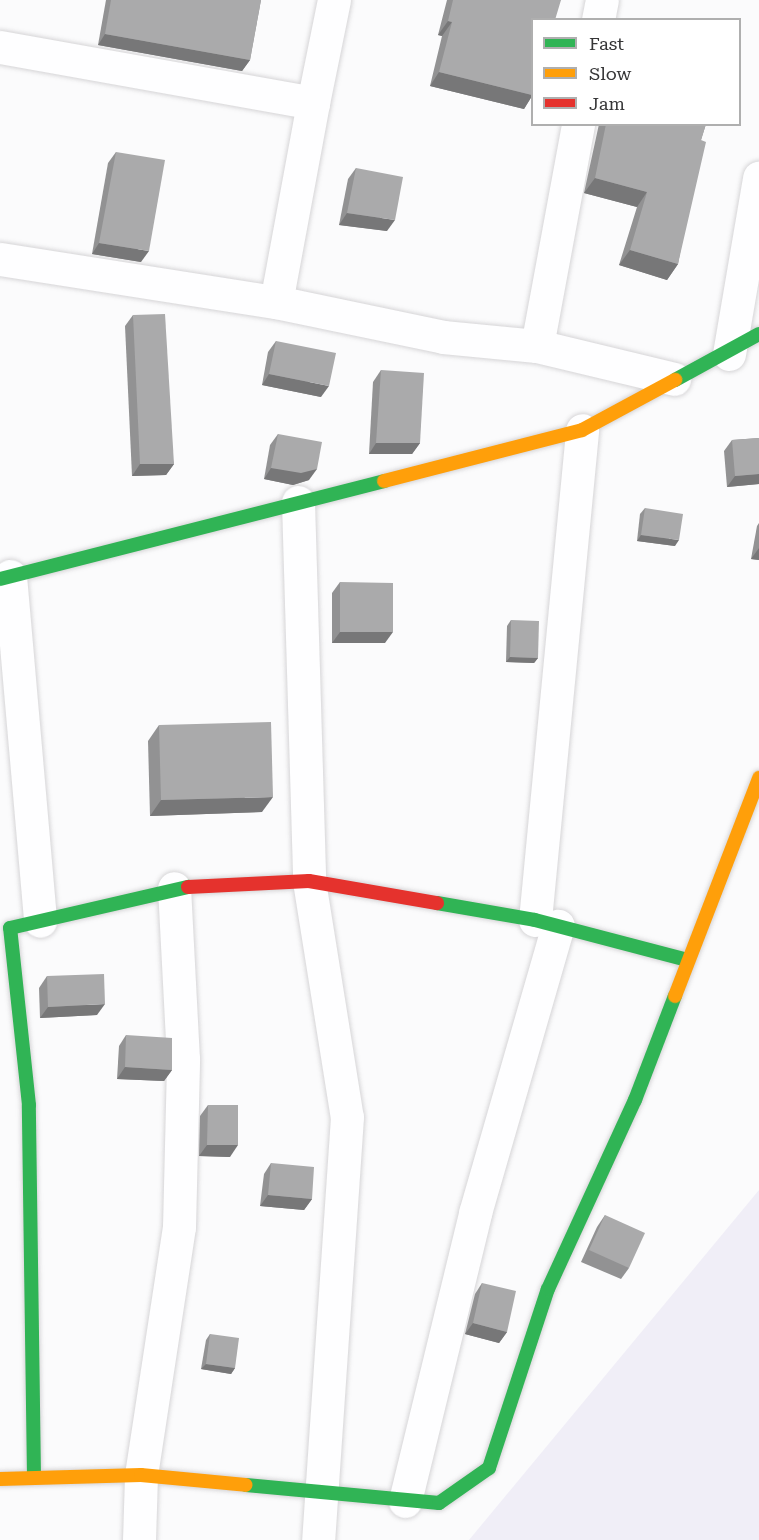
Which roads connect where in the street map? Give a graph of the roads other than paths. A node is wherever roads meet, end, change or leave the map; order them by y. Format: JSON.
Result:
{"nodes":[{"id":1,"x":334,"y":0,"type":"edge"},
{"id":2,"x":602,"y":0,"type":"edge"},
{"id":3,"x":598,"y":18,"type":"edge"},
{"id":4,"x":0,"y":47,"type":"edge"},
{"id":5,"x":313,"y":103,"type":"junction"},
{"id":6,"x":578,"y":126,"type":"edge"},
{"id":7,"x":759,"y":178,"type":"edge"},
{"id":8,"x":0,"y":259,"type":"edge"},
{"id":9,"x":276,"y":302,"type":"junction"},
{"id":10,"x":759,"y":334,"type":"edge"},
{"id":11,"x":537,"y":346,"type":"junction"},
{"id":12,"x":729,"y":354,"type":"junction"},
{"id":13,"x":674,"y":379,"type":"junction"},
{"id":14,"x":582,"y":430,"type":"junction"},
{"id":15,"x":298,"y":502,"type":"junction"},
{"id":16,"x":5,"y":578,"type":"edge"},
{"id":17,"x":759,"y":778,"type":"edge"},
{"id":18,"x":309,"y":881,"type":"junction"},
{"id":19,"x":174,"y":888,"type":"junction"},
{"id":20,"x":40,"y":921,"type":"junction"},
{"id":21,"x":547,"y":923,"type":"junction"},
{"id":22,"x":688,"y":960,"type":"junction"},
{"id":23,"x":141,"y":1475,"type":"junction"},
{"id":24,"x":34,"y":1477,"type":"junction"},
{"id":25,"x":0,"y":1479,"type":"edge"},
{"id":26,"x":322,"y":1496,"type":"junction"},
{"id":27,"x":405,"y":1501,"type":"junction"},
{"id":28,"x":139,"y":1540,"type":"edge"},
{"id":29,"x":318,"y":1540,"type":"edge"}],
"edges":[{"from":1,"to":5,"type":"street"},
{"from":2,"to":3,"type":"street"},
{"from":4,"to":5,"type":"street"},
{"from":5,"to":9,"type":"street"},
{"from":6,"to":11,"type":"street"},
{"from":7,"to":12,"type":"street"},
{"from":8,"to":9,"type":"street"},
{"from":9,"to":11,"type":"street"},
{"from":10,"to":12,"type":"street"},
{"from":11,"to":13,"type":"street"},
{"from":12,"to":13,"type":"street"},
{"from":13,"to":14,"type":"street"},
{"from":14,"to":15,"type":"street"},
{"from":14,"to":21,"type":"street"},
{"from":15,"to":16,"type":"street"},
{"from":15,"to":18,"type":"street"},
{"from":16,"to":20,"type":"street"},
{"from":17,"to":22,"type":"street"},
{"from":18,"to":19,"type":"street"},
{"from":18,"to":21,"type":"street"},
{"from":18,"to":26,"type":"street"},
{"from":19,"to":20,"type":"street"},
{"from":19,"to":23,"type":"street"},
{"from":20,"to":24,"type":"street"},
{"from":21,"to":22,"type":"street"},
{"from":21,"to":27,"type":"street"},
{"from":22,"to":27,"type":"street"},
{"from":23,"to":24,"type":"street"},
{"from":23,"to":26,"type":"street"},
{"from":23,"to":28,"type":"street"},
{"from":24,"to":25,"type":"street"},
{"from":26,"to":27,"type":"street"},
{"from":26,"to":29,"type":"street"}]}
